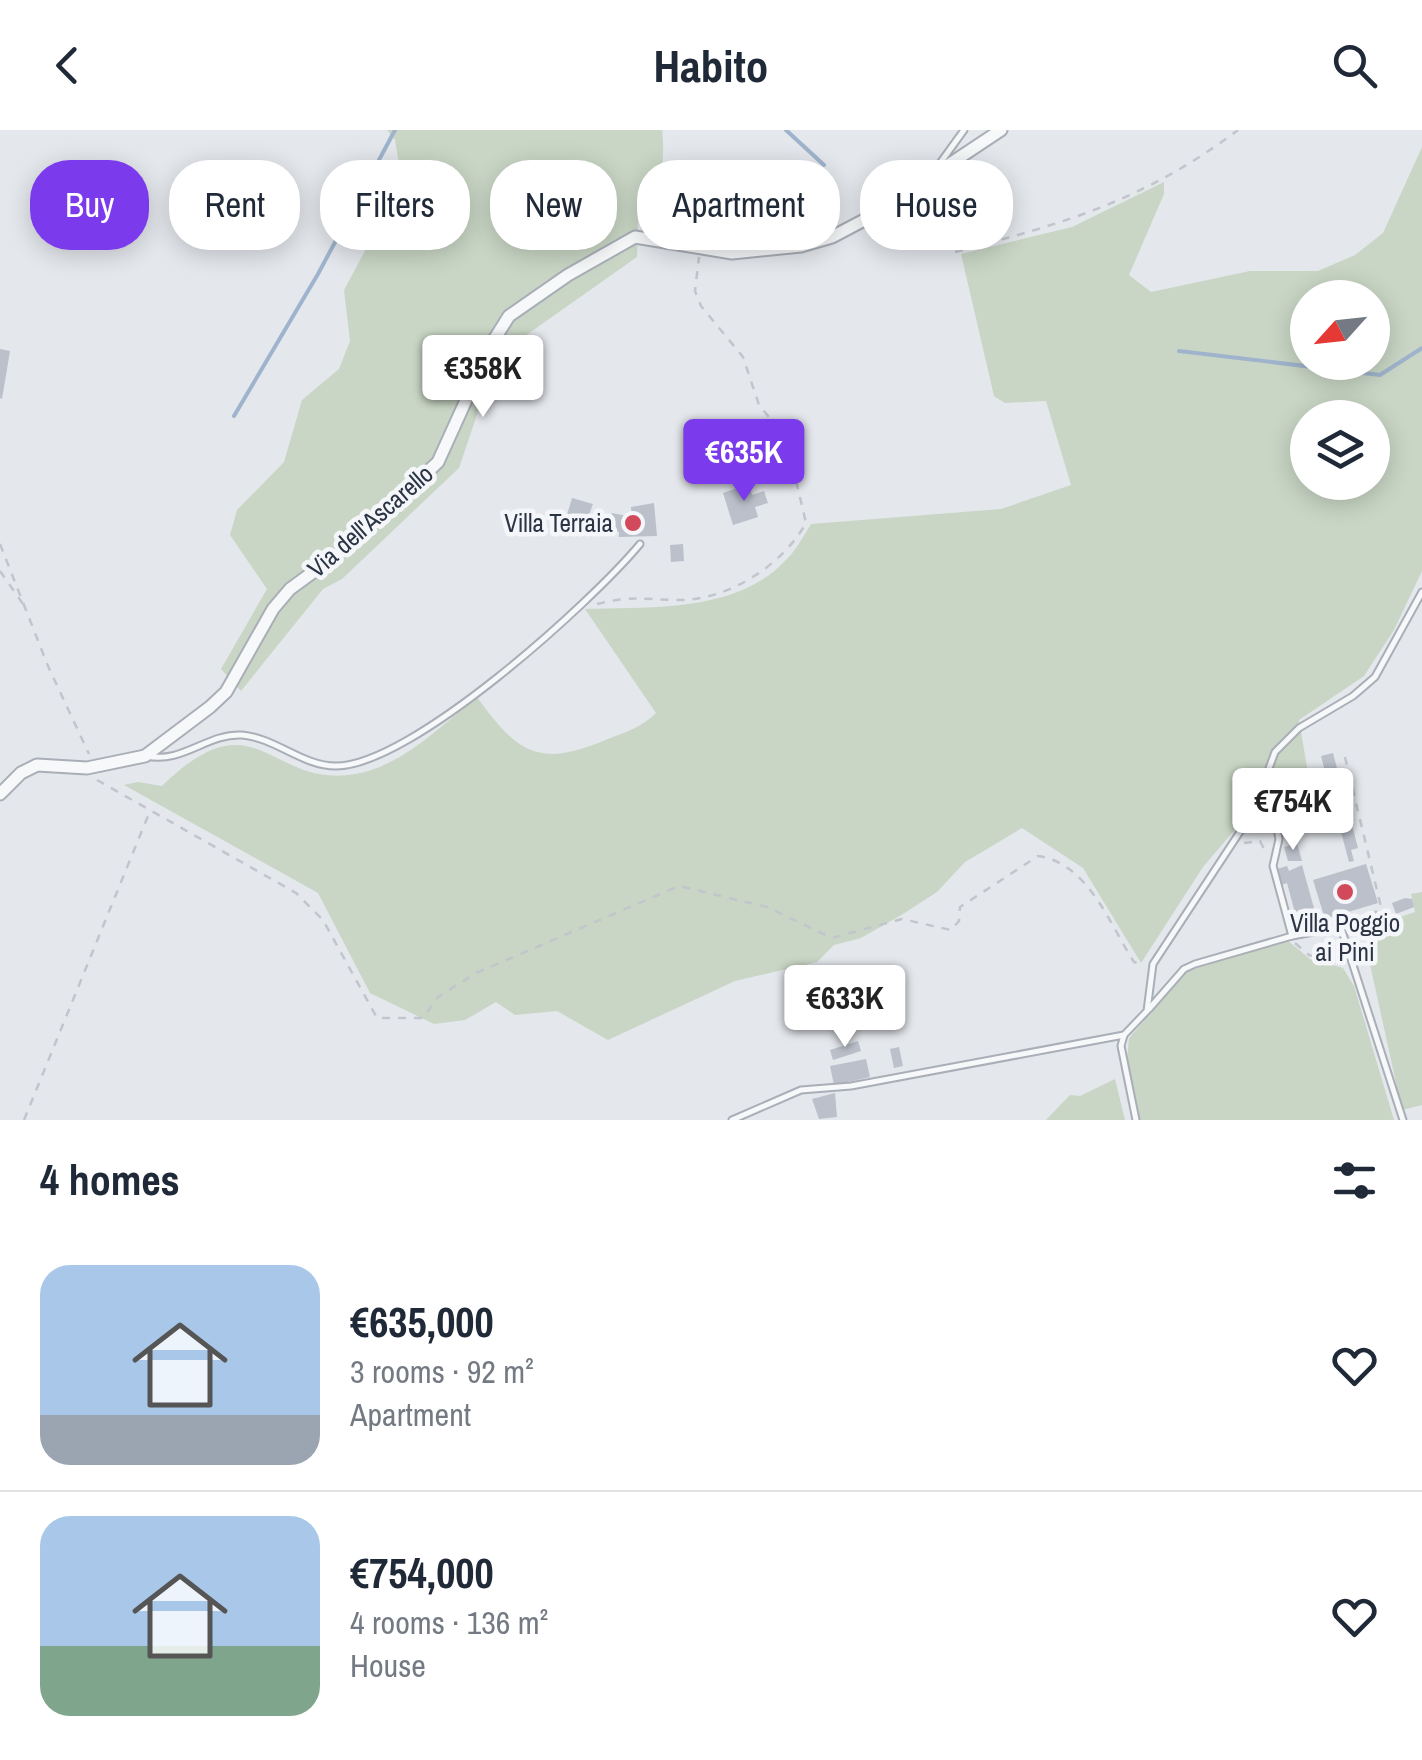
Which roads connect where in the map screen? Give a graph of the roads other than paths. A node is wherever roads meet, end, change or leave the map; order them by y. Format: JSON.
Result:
{"nodes":[{"id":1,"x":964,"y":130,"type":"edge"},
{"id":2,"x":1001,"y":130,"type":"edge"},
{"id":3,"x":944,"y":160,"type":"edge"},
{"id":4,"x":957,"y":160,"type":"edge"},
{"id":5,"x":860,"y":220,"type":"edge"},
{"id":6,"x":640,"y":544,"type":"dead end"},
{"id":7,"x":1422,"y":592,"type":"edge"},
{"id":8,"x":145,"y":756,"type":"junction"},
{"id":9,"x":0,"y":794,"type":"edge"},
{"id":10,"x":1254,"y":812,"type":"junction"},
{"id":11,"x":1363,"y":923,"type":"road end"},
{"id":12,"x":1341,"y":928,"type":"junction"},
{"id":13,"x":1289,"y":936,"type":"junction"},
{"id":14,"x":1146,"y":1012,"type":"junction"},
{"id":15,"x":1124,"y":1034,"type":"junction"},
{"id":16,"x":732,"y":1120,"type":"edge"},
{"id":17,"x":1136,"y":1120,"type":"edge"},
{"id":18,"x":1403,"y":1120,"type":"edge"}],
"edges":[{"from":1,"to":3,"type":"lane"},
{"from":2,"to":4,"type":"street","name":"Via dell'Ascarello"},
{"from":5,"to":8,"type":"street","name":"Via dell'Ascarello"},
{"from":6,"to":8,"type":"lane"},
{"from":7,"to":10,"type":"lane"},
{"from":8,"to":9,"type":"street","name":"Via dell'Ascarello"},
{"from":10,"to":13,"type":"lane"},
{"from":10,"to":14,"type":"lane"},
{"from":11,"to":12,"type":"lane"},
{"from":12,"to":13,"type":"lane"},
{"from":12,"to":18,"type":"lane"},
{"from":13,"to":14,"type":"lane"},
{"from":14,"to":15,"type":"lane"},
{"from":15,"to":16,"type":"lane"},
{"from":15,"to":17,"type":"lane"}]}
